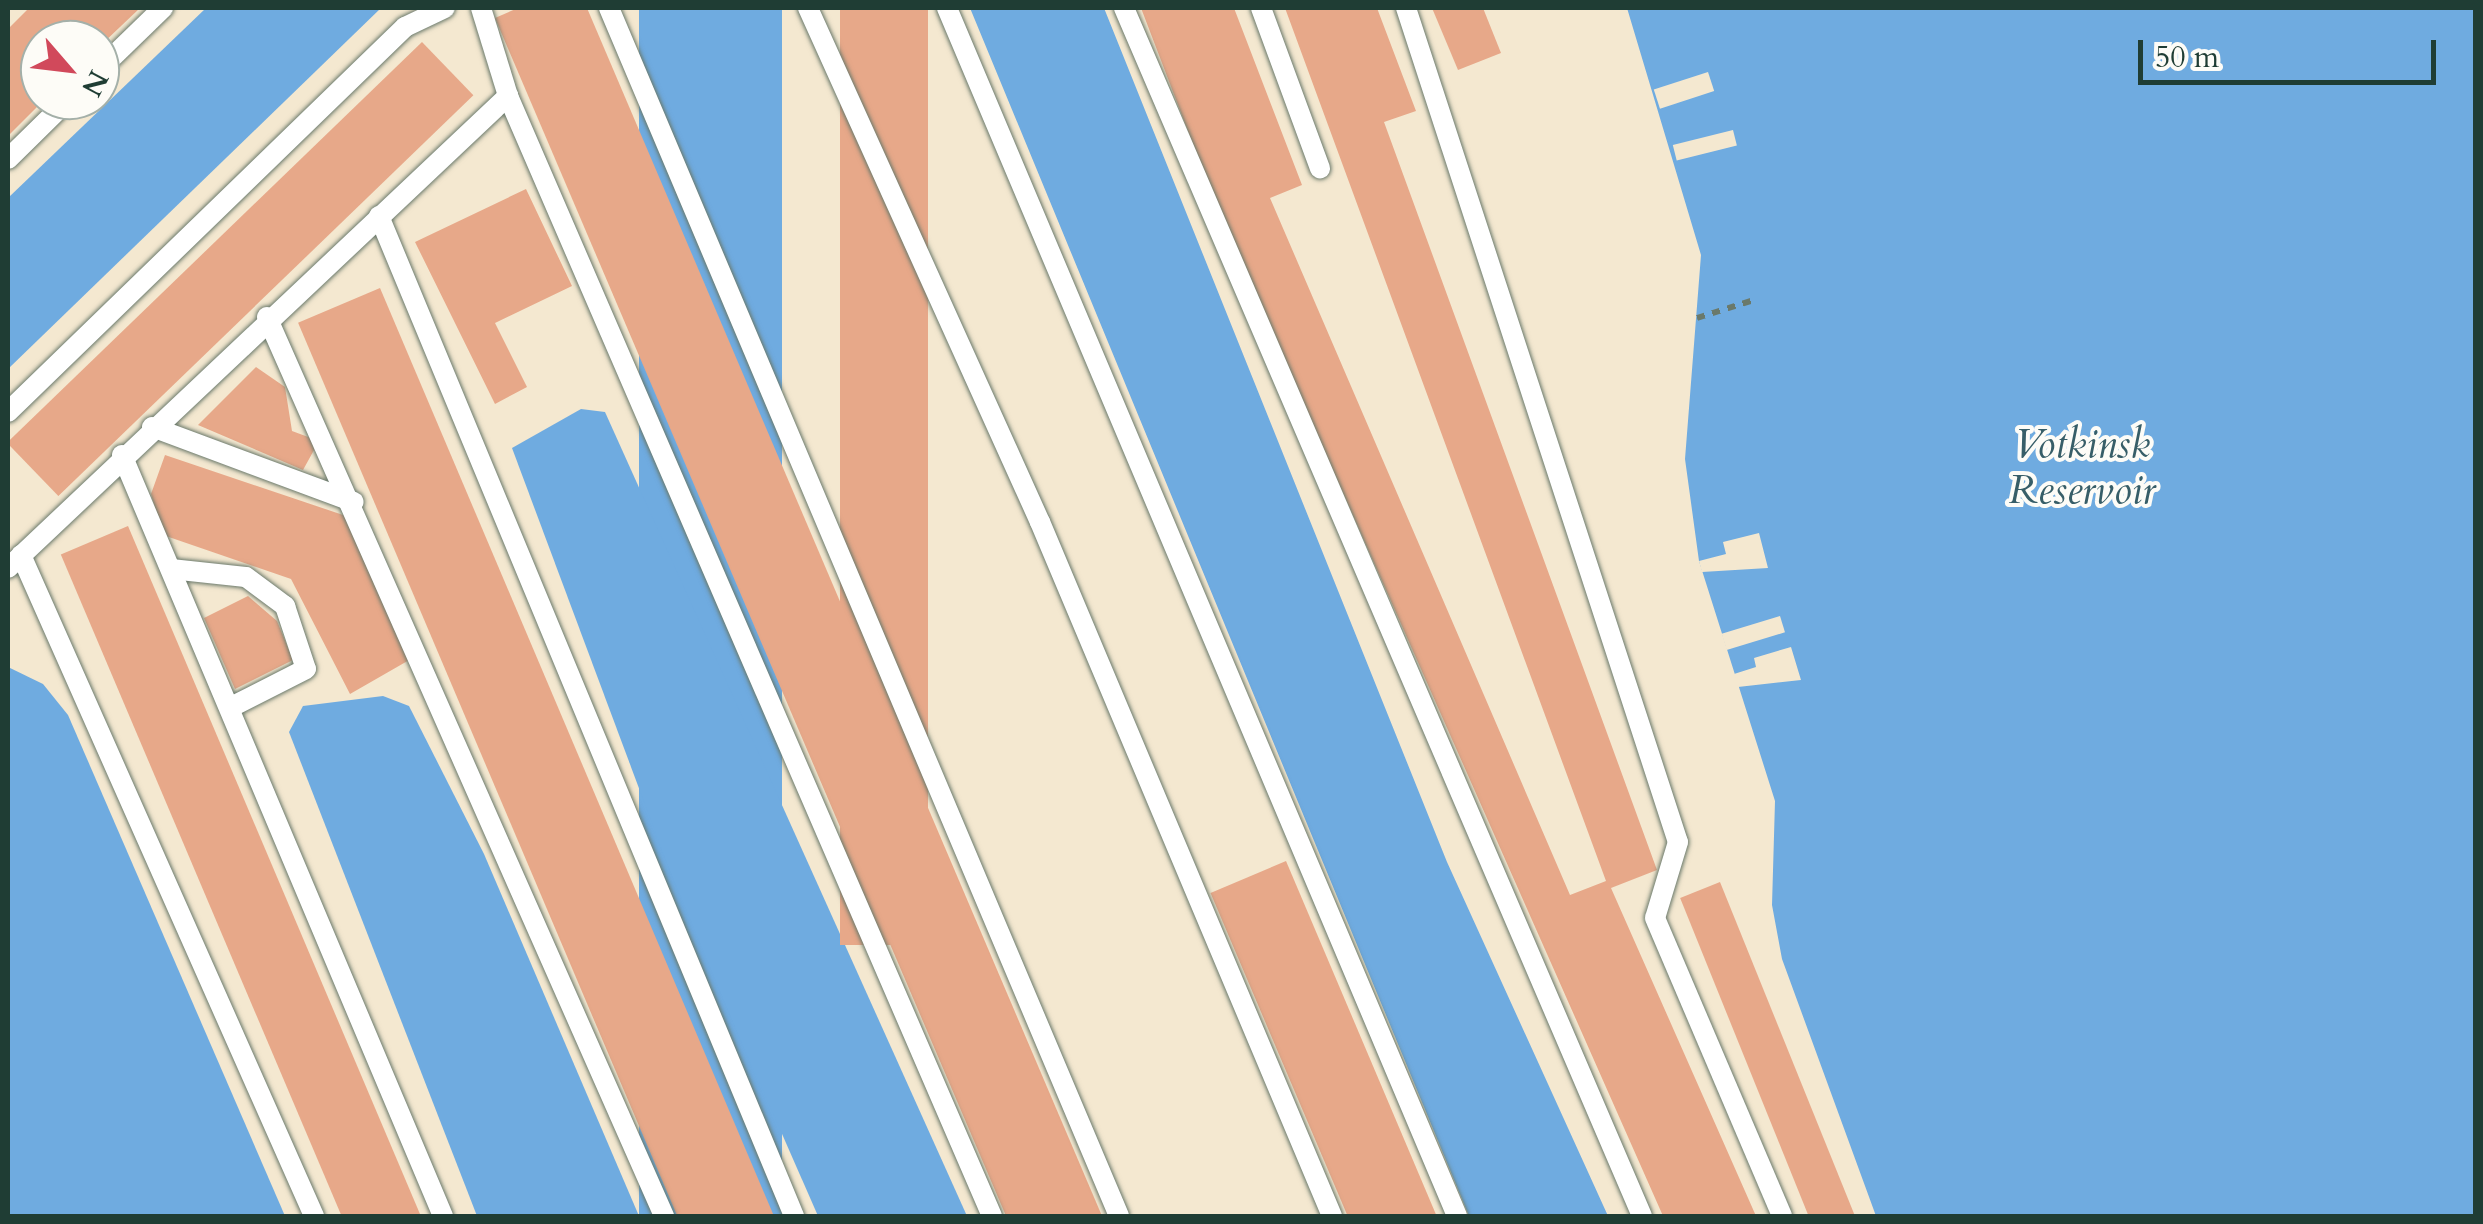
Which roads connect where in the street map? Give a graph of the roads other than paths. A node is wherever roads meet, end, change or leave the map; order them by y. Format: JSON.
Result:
{"nodes":[{"id":1,"x":163,"y":8,"type":"edge"},
{"id":2,"x":445,"y":8,"type":"edge"},
{"id":3,"x":481,"y":8,"type":"edge"},
{"id":4,"x":608,"y":8,"type":"edge"},
{"id":5,"x":808,"y":8,"type":"edge"},
{"id":6,"x":947,"y":8,"type":"edge"},
{"id":7,"x":1124,"y":8,"type":"edge"},
{"id":8,"x":1260,"y":8,"type":"edge"},
{"id":9,"x":1406,"y":8,"type":"edge"},
{"id":10,"x":120,"y":50,"type":"edge"},
{"id":11,"x":508,"y":96,"type":"junction"},
{"id":12,"x":47,"y":120,"type":"edge"},
{"id":13,"x":8,"y":158,"type":"edge"},
{"id":14,"x":1320,"y":168,"type":"dead end"},
{"id":15,"x":378,"y":216,"type":"junction"},
{"id":16,"x":267,"y":318,"type":"junction"},
{"id":17,"x":8,"y":412,"type":"edge"},
{"id":18,"x":152,"y":427,"type":"junction"},
{"id":19,"x":122,"y":456,"type":"junction"},
{"id":20,"x":354,"y":502,"type":"junction"},
{"id":21,"x":14,"y":562,"type":"edge"},
{"id":22,"x":171,"y":568,"type":"junction"},
{"id":23,"x":231,"y":707,"type":"junction"},
{"id":24,"x":314,"y":1216,"type":"edge"},
{"id":25,"x":444,"y":1216,"type":"edge"},
{"id":26,"x":664,"y":1216,"type":"edge"},
{"id":27,"x":794,"y":1216,"type":"edge"},
{"id":28,"x":992,"y":1216,"type":"edge"},
{"id":29,"x":1118,"y":1216,"type":"edge"},
{"id":30,"x":1332,"y":1216,"type":"edge"},
{"id":31,"x":1458,"y":1216,"type":"edge"},
{"id":32,"x":1642,"y":1216,"type":"edge"},
{"id":33,"x":1782,"y":1216,"type":"edge"}],
"edges":[{"from":1,"to":10,"type":"lane"},
{"from":2,"to":17,"type":"lane"},
{"from":3,"to":11,"type":"lane"},
{"from":4,"to":29,"type":"lane"},
{"from":5,"to":30,"type":"lane"},
{"from":6,"to":31,"type":"lane"},
{"from":7,"to":32,"type":"lane"},
{"from":8,"to":14,"type":"lane"},
{"from":9,"to":33,"type":"lane"},
{"from":11,"to":15,"type":"lane"},
{"from":11,"to":28,"type":"lane"},
{"from":12,"to":13,"type":"lane"},
{"from":15,"to":16,"type":"lane"},
{"from":15,"to":27,"type":"lane"},
{"from":16,"to":18,"type":"lane"},
{"from":16,"to":20,"type":"lane"},
{"from":18,"to":19,"type":"lane"},
{"from":18,"to":20,"type":"lane"},
{"from":19,"to":21,"type":"lane"},
{"from":19,"to":22,"type":"lane"},
{"from":20,"to":26,"type":"lane"},
{"from":21,"to":24,"type":"lane"},
{"from":22,"to":23,"type":"lane"},
{"from":22,"to":23,"type":"lane"},
{"from":23,"to":25,"type":"lane"}]}
